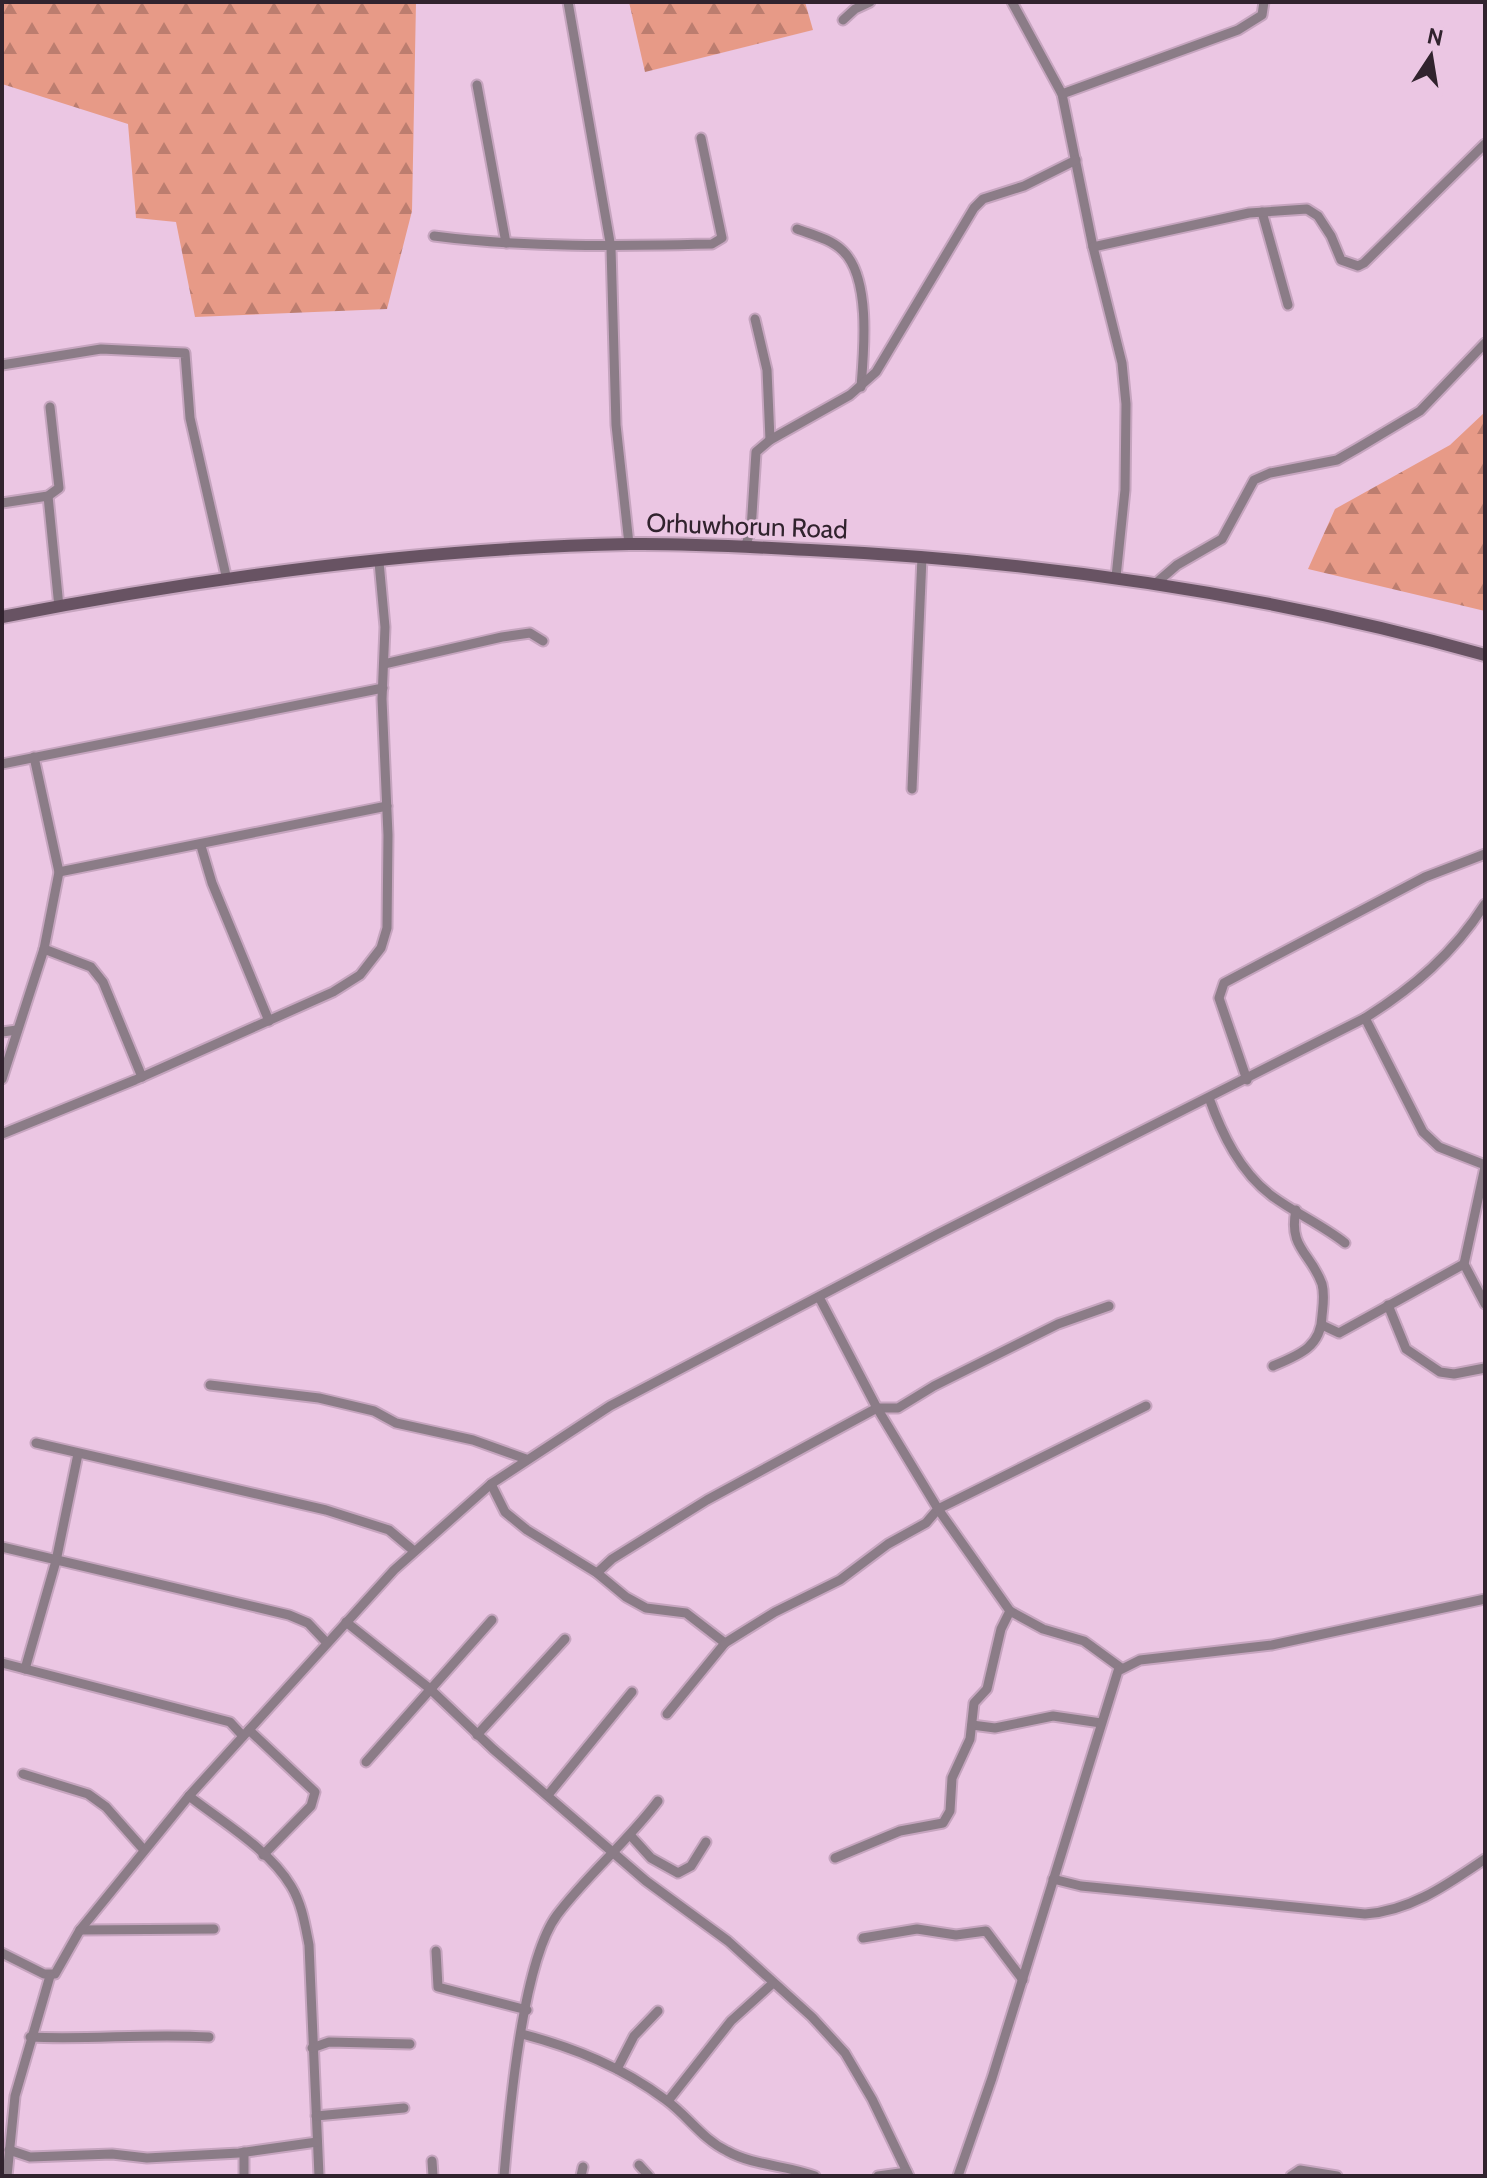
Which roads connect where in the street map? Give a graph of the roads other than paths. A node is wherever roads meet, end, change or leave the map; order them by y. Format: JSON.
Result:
{"nodes":[{"id":1,"x":568,"y":2,"type":"edge"},
{"id":2,"x":870,"y":2,"type":"edge"},
{"id":3,"x":1012,"y":2,"type":"edge"},
{"id":4,"x":1264,"y":2,"type":"edge"},
{"id":5,"x":843,"y":20,"type":"dead end"},
{"id":6,"x":477,"y":85,"type":"dead end"},
{"id":7,"x":1062,"y":94,"type":"junction"},
{"id":8,"x":701,"y":138,"type":"dead end"},
{"id":9,"x":1485,"y":144,"type":"edge"},
{"id":10,"x":1076,"y":160,"type":"junction"},
{"id":11,"x":1262,"y":212,"type":"junction"},
{"id":12,"x":797,"y":229,"type":"dead end"},
{"id":13,"x":434,"y":236,"type":"dead end"},
{"id":14,"x":506,"y":243,"type":"junction"},
{"id":15,"x":1093,"y":247,"type":"junction"},
{"id":16,"x":611,"y":248,"type":"junction"},
{"id":17,"x":1288,"y":305,"type":"dead end"},
{"id":18,"x":755,"y":319,"type":"dead end"},
{"id":19,"x":1485,"y":343,"type":"edge"},
{"id":20,"x":2,"y":365,"type":"edge"},
{"id":21,"x":861,"y":387,"type":"junction"},
{"id":22,"x":50,"y":407,"type":"dead end"},
{"id":23,"x":770,"y":440,"type":"junction"},
{"id":24,"x":48,"y":496,"type":"junction"},
{"id":25,"x":2,"y":503,"type":"edge"},
{"id":26,"x":629,"y":544,"type":"junction"},
{"id":27,"x":745,"y":547,"type":"junction"},
{"id":28,"x":922,"y":557,"type":"junction"},
{"id":29,"x":379,"y":562,"type":"junction"},
{"id":30,"x":1116,"y":577,"type":"junction"},
{"id":31,"x":227,"y":580,"type":"junction"},
{"id":32,"x":1155,"y":584,"type":"junction"},
{"id":33,"x":59,"y":607,"type":"junction"},
{"id":34,"x":2,"y":617,"type":"edge"},
{"id":35,"x":543,"y":641,"type":"dead end"},
{"id":36,"x":1485,"y":655,"type":"edge"},
{"id":37,"x":384,"y":664,"type":"junction"},
{"id":38,"x":383,"y":688,"type":"junction"},
{"id":39,"x":34,"y":757,"type":"junction"},
{"id":40,"x":2,"y":764,"type":"edge"},
{"id":41,"x":912,"y":789,"type":"dead end"},
{"id":42,"x":387,"y":806,"type":"junction"},
{"id":43,"x":201,"y":846,"type":"junction"},
{"id":44,"x":1485,"y":854,"type":"edge"},
{"id":45,"x":59,"y":872,"type":"junction"},
{"id":46,"x":1485,"y":904,"type":"edge"},
{"id":47,"x":44,"y":949,"type":"junction"},
{"id":48,"x":1365,"y":1018,"type":"junction"},
{"id":49,"x":269,"y":1021,"type":"junction"},
{"id":50,"x":17,"y":1030,"type":"junction"},
{"id":51,"x":2,"y":1032,"type":"edge"},
{"id":52,"x":142,"y":1077,"type":"junction"},
{"id":53,"x":2,"y":1079,"type":"edge"},
{"id":54,"x":1247,"y":1080,"type":"junction"},
{"id":55,"x":1209,"y":1098,"type":"junction"},
{"id":56,"x":2,"y":1133,"type":"edge"},
{"id":57,"x":1485,"y":1166,"type":"edge"},
{"id":58,"x":1296,"y":1210,"type":"junction"},
{"id":59,"x":1345,"y":1243,"type":"dead end"},
{"id":60,"x":1464,"y":1264,"type":"junction"},
{"id":61,"x":819,"y":1297,"type":"junction"},
{"id":62,"x":1485,"y":1304,"type":"edge"},
{"id":63,"x":1388,"y":1305,"type":"junction"},
{"id":64,"x":1109,"y":1306,"type":"dead end"},
{"id":65,"x":1322,"y":1325,"type":"junction"},
{"id":66,"x":1273,"y":1366,"type":"dead end"},
{"id":67,"x":1485,"y":1368,"type":"edge"},
{"id":68,"x":210,"y":1385,"type":"dead end"},
{"id":69,"x":1146,"y":1406,"type":"dead end"},
{"id":70,"x":877,"y":1408,"type":"junction"},
{"id":71,"x":36,"y":1443,"type":"dead end"},
{"id":72,"x":78,"y":1454,"type":"junction"},
{"id":73,"x":526,"y":1459,"type":"junction"},
{"id":74,"x":491,"y":1484,"type":"junction"},
{"id":75,"x":938,"y":1509,"type":"junction"},
{"id":76,"x":2,"y":1547,"type":"edge"},
{"id":77,"x":414,"y":1551,"type":"junction"},
{"id":78,"x":56,"y":1561,"type":"junction"},
{"id":79,"x":597,"y":1573,"type":"junction"},
{"id":80,"x":1485,"y":1599,"type":"edge"},
{"id":81,"x":1010,"y":1611,"type":"junction"},
{"id":82,"x":492,"y":1620,"type":"dead end"},
{"id":83,"x":346,"y":1622,"type":"junction"},
{"id":84,"x":565,"y":1639,"type":"dead end"},
{"id":85,"x":327,"y":1643,"type":"junction"},
{"id":86,"x":725,"y":1643,"type":"junction"},
{"id":87,"x":2,"y":1663,"type":"edge"},
{"id":88,"x":1121,"y":1668,"type":"junction"},
{"id":89,"x":25,"y":1669,"type":"junction"},
{"id":90,"x":429,"y":1688,"type":"junction"},
{"id":91,"x":632,"y":1692,"type":"dead end"},
{"id":92,"x":667,"y":1714,"type":"dead end"},
{"id":93,"x":1101,"y":1723,"type":"junction"},
{"id":94,"x":972,"y":1725,"type":"junction"},
{"id":95,"x":246,"y":1733,"type":"junction"},
{"id":96,"x":477,"y":1735,"type":"junction"},
{"id":97,"x":366,"y":1762,"type":"dead end"},
{"id":98,"x":23,"y":1774,"type":"dead end"},
{"id":99,"x":548,"y":1795,"type":"junction"},
{"id":100,"x":189,"y":1796,"type":"junction"},
{"id":101,"x":658,"y":1801,"type":"dead end"},
{"id":102,"x":631,"y":1836,"type":"junction"},
{"id":103,"x":706,"y":1842,"type":"dead end"},
{"id":104,"x":144,"y":1850,"type":"junction"},
{"id":105,"x":614,"y":1853,"type":"junction"},
{"id":106,"x":263,"y":1855,"type":"junction"},
{"id":107,"x":835,"y":1858,"type":"dead end"},
{"id":108,"x":1485,"y":1859,"type":"edge"},
{"id":109,"x":1053,"y":1879,"type":"junction"},
{"id":110,"x":214,"y":1929,"type":"dead end"},
{"id":111,"x":80,"y":1930,"type":"junction"},
{"id":112,"x":863,"y":1938,"type":"dead end"},
{"id":113,"x":436,"y":1951,"type":"dead end"},
{"id":114,"x":2,"y":1953,"type":"edge"},
{"id":115,"x":50,"y":1976,"type":"junction"},
{"id":116,"x":1023,"y":1980,"type":"junction"},
{"id":117,"x":772,"y":1984,"type":"junction"},
{"id":118,"x":527,"y":2010,"type":"junction"},
{"id":119,"x":658,"y":2011,"type":"dead end"},
{"id":120,"x":522,"y":2034,"type":"junction"},
{"id":121,"x":30,"y":2037,"type":"junction"},
{"id":122,"x":209,"y":2037,"type":"dead end"},
{"id":123,"x":410,"y":2044,"type":"dead end"},
{"id":124,"x":312,"y":2048,"type":"junction"},
{"id":125,"x":617,"y":2069,"type":"junction"},
{"id":126,"x":668,"y":2101,"type":"junction"},
{"id":127,"x":404,"y":2108,"type":"dead end"},
{"id":128,"x":316,"y":2116,"type":"junction"},
{"id":129,"x":317,"y":2142,"type":"junction"},
{"id":130,"x":9,"y":2150,"type":"junction"},
{"id":131,"x":244,"y":2152,"type":"junction"},
{"id":132,"x":432,"y":2161,"type":"dead end"},
{"id":133,"x":639,"y":2165,"type":"dead end"},
{"id":134,"x":908,"y":2174,"type":"edge"},
{"id":135,"x":7,"y":2176,"type":"edge"},
{"id":136,"x":244,"y":2176,"type":"edge"},
{"id":137,"x":319,"y":2176,"type":"edge"},
{"id":138,"x":433,"y":2176,"type":"edge"},
{"id":139,"x":504,"y":2176,"type":"edge"},
{"id":140,"x":649,"y":2176,"type":"edge"},
{"id":141,"x":815,"y":2176,"type":"edge"},
{"id":142,"x":878,"y":2176,"type":"edge"},
{"id":143,"x":958,"y":2176,"type":"edge"},
{"id":144,"x":1291,"y":2176,"type":"edge"},
{"id":145,"x":1337,"y":2176,"type":"edge"}],
"edges":[{"from":1,"to":16,"type":"street"},
{"from":2,"to":5,"type":"street"},
{"from":3,"to":7,"type":"street"},
{"from":4,"to":7,"type":"street"},
{"from":6,"to":14,"type":"street"},
{"from":7,"to":10,"type":"street"},
{"from":8,"to":16,"type":"street"},
{"from":9,"to":11,"type":"street"},
{"from":10,"to":15,"type":"street"},
{"from":10,"to":21,"type":"street"},
{"from":11,"to":15,"type":"street"},
{"from":11,"to":17,"type":"street"},
{"from":12,"to":21,"type":"street"},
{"from":13,"to":14,"type":"street"},
{"from":14,"to":16,"type":"street"},
{"from":15,"to":30,"type":"street"},
{"from":16,"to":26,"type":"street"},
{"from":18,"to":23,"type":"street"},
{"from":19,"to":32,"type":"street"},
{"from":20,"to":31,"type":"street"},
{"from":21,"to":23,"type":"street"},
{"from":22,"to":24,"type":"street"},
{"from":23,"to":27,"type":"street"},
{"from":24,"to":25,"type":"street"},
{"from":24,"to":33,"type":"street"},
{"from":26,"to":27,"type":"street","name":"Orhuwhorun Road"},
{"from":26,"to":29,"type":"street","name":"Orhuwhorun Road"},
{"from":27,"to":28,"type":"street","name":"Orhuwhorun Road"},
{"from":28,"to":30,"type":"street","name":"Orhuwhorun Road"},
{"from":28,"to":41,"type":"street"},
{"from":29,"to":31,"type":"street","name":"Orhuwhorun Road"},
{"from":29,"to":37,"type":"street"},
{"from":30,"to":32,"type":"street","name":"Orhuwhorun Road"},
{"from":31,"to":33,"type":"street","name":"Orhuwhorun Road"},
{"from":32,"to":36,"type":"street","name":"Orhuwhorun Road"},
{"from":33,"to":34,"type":"street","name":"Orhuwhorun Road"},
{"from":35,"to":37,"type":"street"},
{"from":37,"to":38,"type":"street"},
{"from":38,"to":39,"type":"street"},
{"from":38,"to":42,"type":"street"},
{"from":39,"to":40,"type":"street"},
{"from":39,"to":45,"type":"street"},
{"from":42,"to":43,"type":"street"},
{"from":42,"to":49,"type":"street"},
{"from":43,"to":45,"type":"street"},
{"from":43,"to":49,"type":"street"},
{"from":44,"to":54,"type":"street"},
{"from":45,"to":47,"type":"street"},
{"from":46,"to":48,"type":"street"},
{"from":47,"to":50,"type":"street"},
{"from":47,"to":52,"type":"street"},
{"from":48,"to":54,"type":"street"},
{"from":48,"to":57,"type":"street"},
{"from":49,"to":52,"type":"street"},
{"from":50,"to":51,"type":"street"},
{"from":50,"to":53,"type":"street"},
{"from":52,"to":56,"type":"street"},
{"from":54,"to":55,"type":"street"},
{"from":55,"to":58,"type":"street"},
{"from":55,"to":61,"type":"street"},
{"from":57,"to":60,"type":"street"},
{"from":58,"to":59,"type":"street"},
{"from":58,"to":65,"type":"street"},
{"from":60,"to":62,"type":"street"},
{"from":60,"to":63,"type":"street"},
{"from":61,"to":70,"type":"street"},
{"from":61,"to":73,"type":"street"},
{"from":63,"to":65,"type":"street"},
{"from":63,"to":67,"type":"street"},
{"from":64,"to":70,"type":"street"},
{"from":65,"to":66,"type":"street"},
{"from":68,"to":73,"type":"street"},
{"from":69,"to":75,"type":"street"},
{"from":70,"to":75,"type":"street"},
{"from":70,"to":79,"type":"street"},
{"from":71,"to":72,"type":"street"},
{"from":72,"to":77,"type":"street"},
{"from":72,"to":78,"type":"street"},
{"from":73,"to":74,"type":"street"},
{"from":74,"to":77,"type":"street"},
{"from":74,"to":79,"type":"street"},
{"from":75,"to":81,"type":"street"},
{"from":75,"to":86,"type":"street"},
{"from":76,"to":78,"type":"street"},
{"from":77,"to":83,"type":"street"},
{"from":78,"to":85,"type":"street"},
{"from":78,"to":89,"type":"street"},
{"from":79,"to":86,"type":"street"},
{"from":80,"to":88,"type":"street"},
{"from":81,"to":88,"type":"street"},
{"from":81,"to":94,"type":"street"},
{"from":82,"to":90,"type":"street"},
{"from":83,"to":85,"type":"street"},
{"from":83,"to":90,"type":"street"},
{"from":84,"to":96,"type":"street"},
{"from":85,"to":95,"type":"street"},
{"from":86,"to":92,"type":"street"},
{"from":87,"to":89,"type":"street"},
{"from":88,"to":93,"type":"street"},
{"from":89,"to":95,"type":"street"},
{"from":90,"to":96,"type":"street"},
{"from":90,"to":97,"type":"street"},
{"from":91,"to":99,"type":"street"},
{"from":93,"to":94,"type":"street"},
{"from":93,"to":109,"type":"street"},
{"from":94,"to":107,"type":"street"},
{"from":95,"to":100,"type":"street"},
{"from":95,"to":106,"type":"street"},
{"from":96,"to":99,"type":"street"},
{"from":98,"to":104,"type":"street"},
{"from":99,"to":105,"type":"street"},
{"from":100,"to":104,"type":"street"},
{"from":100,"to":106,"type":"street"},
{"from":101,"to":102,"type":"street"},
{"from":102,"to":103,"type":"street"},
{"from":102,"to":105,"type":"street"},
{"from":104,"to":111,"type":"street"},
{"from":105,"to":117,"type":"street"},
{"from":105,"to":118,"type":"street"},
{"from":106,"to":124,"type":"street"},
{"from":108,"to":109,"type":"street"},
{"from":109,"to":116,"type":"street"},
{"from":110,"to":111,"type":"street"},
{"from":111,"to":115,"type":"street"},
{"from":112,"to":116,"type":"street"},
{"from":113,"to":118,"type":"street"},
{"from":114,"to":115,"type":"street"},
{"from":115,"to":121,"type":"street"},
{"from":116,"to":143,"type":"street"},
{"from":117,"to":126,"type":"street"},
{"from":117,"to":134,"type":"street"},
{"from":118,"to":120,"type":"street"},
{"from":119,"to":125,"type":"street"},
{"from":120,"to":125,"type":"street"},
{"from":120,"to":139,"type":"street"},
{"from":121,"to":122,"type":"street"},
{"from":121,"to":130,"type":"street"},
{"from":123,"to":124,"type":"street"},
{"from":124,"to":128,"type":"street"},
{"from":125,"to":126,"type":"street"},
{"from":126,"to":141,"type":"street"},
{"from":127,"to":128,"type":"street"},
{"from":128,"to":129,"type":"street"},
{"from":129,"to":131,"type":"street"},
{"from":129,"to":137,"type":"street"},
{"from":130,"to":131,"type":"street"},
{"from":130,"to":135,"type":"street"},
{"from":131,"to":136,"type":"street"},
{"from":132,"to":138,"type":"street"},
{"from":133,"to":140,"type":"street"},
{"from":134,"to":142,"type":"street"},
{"from":144,"to":145,"type":"street"}]}
